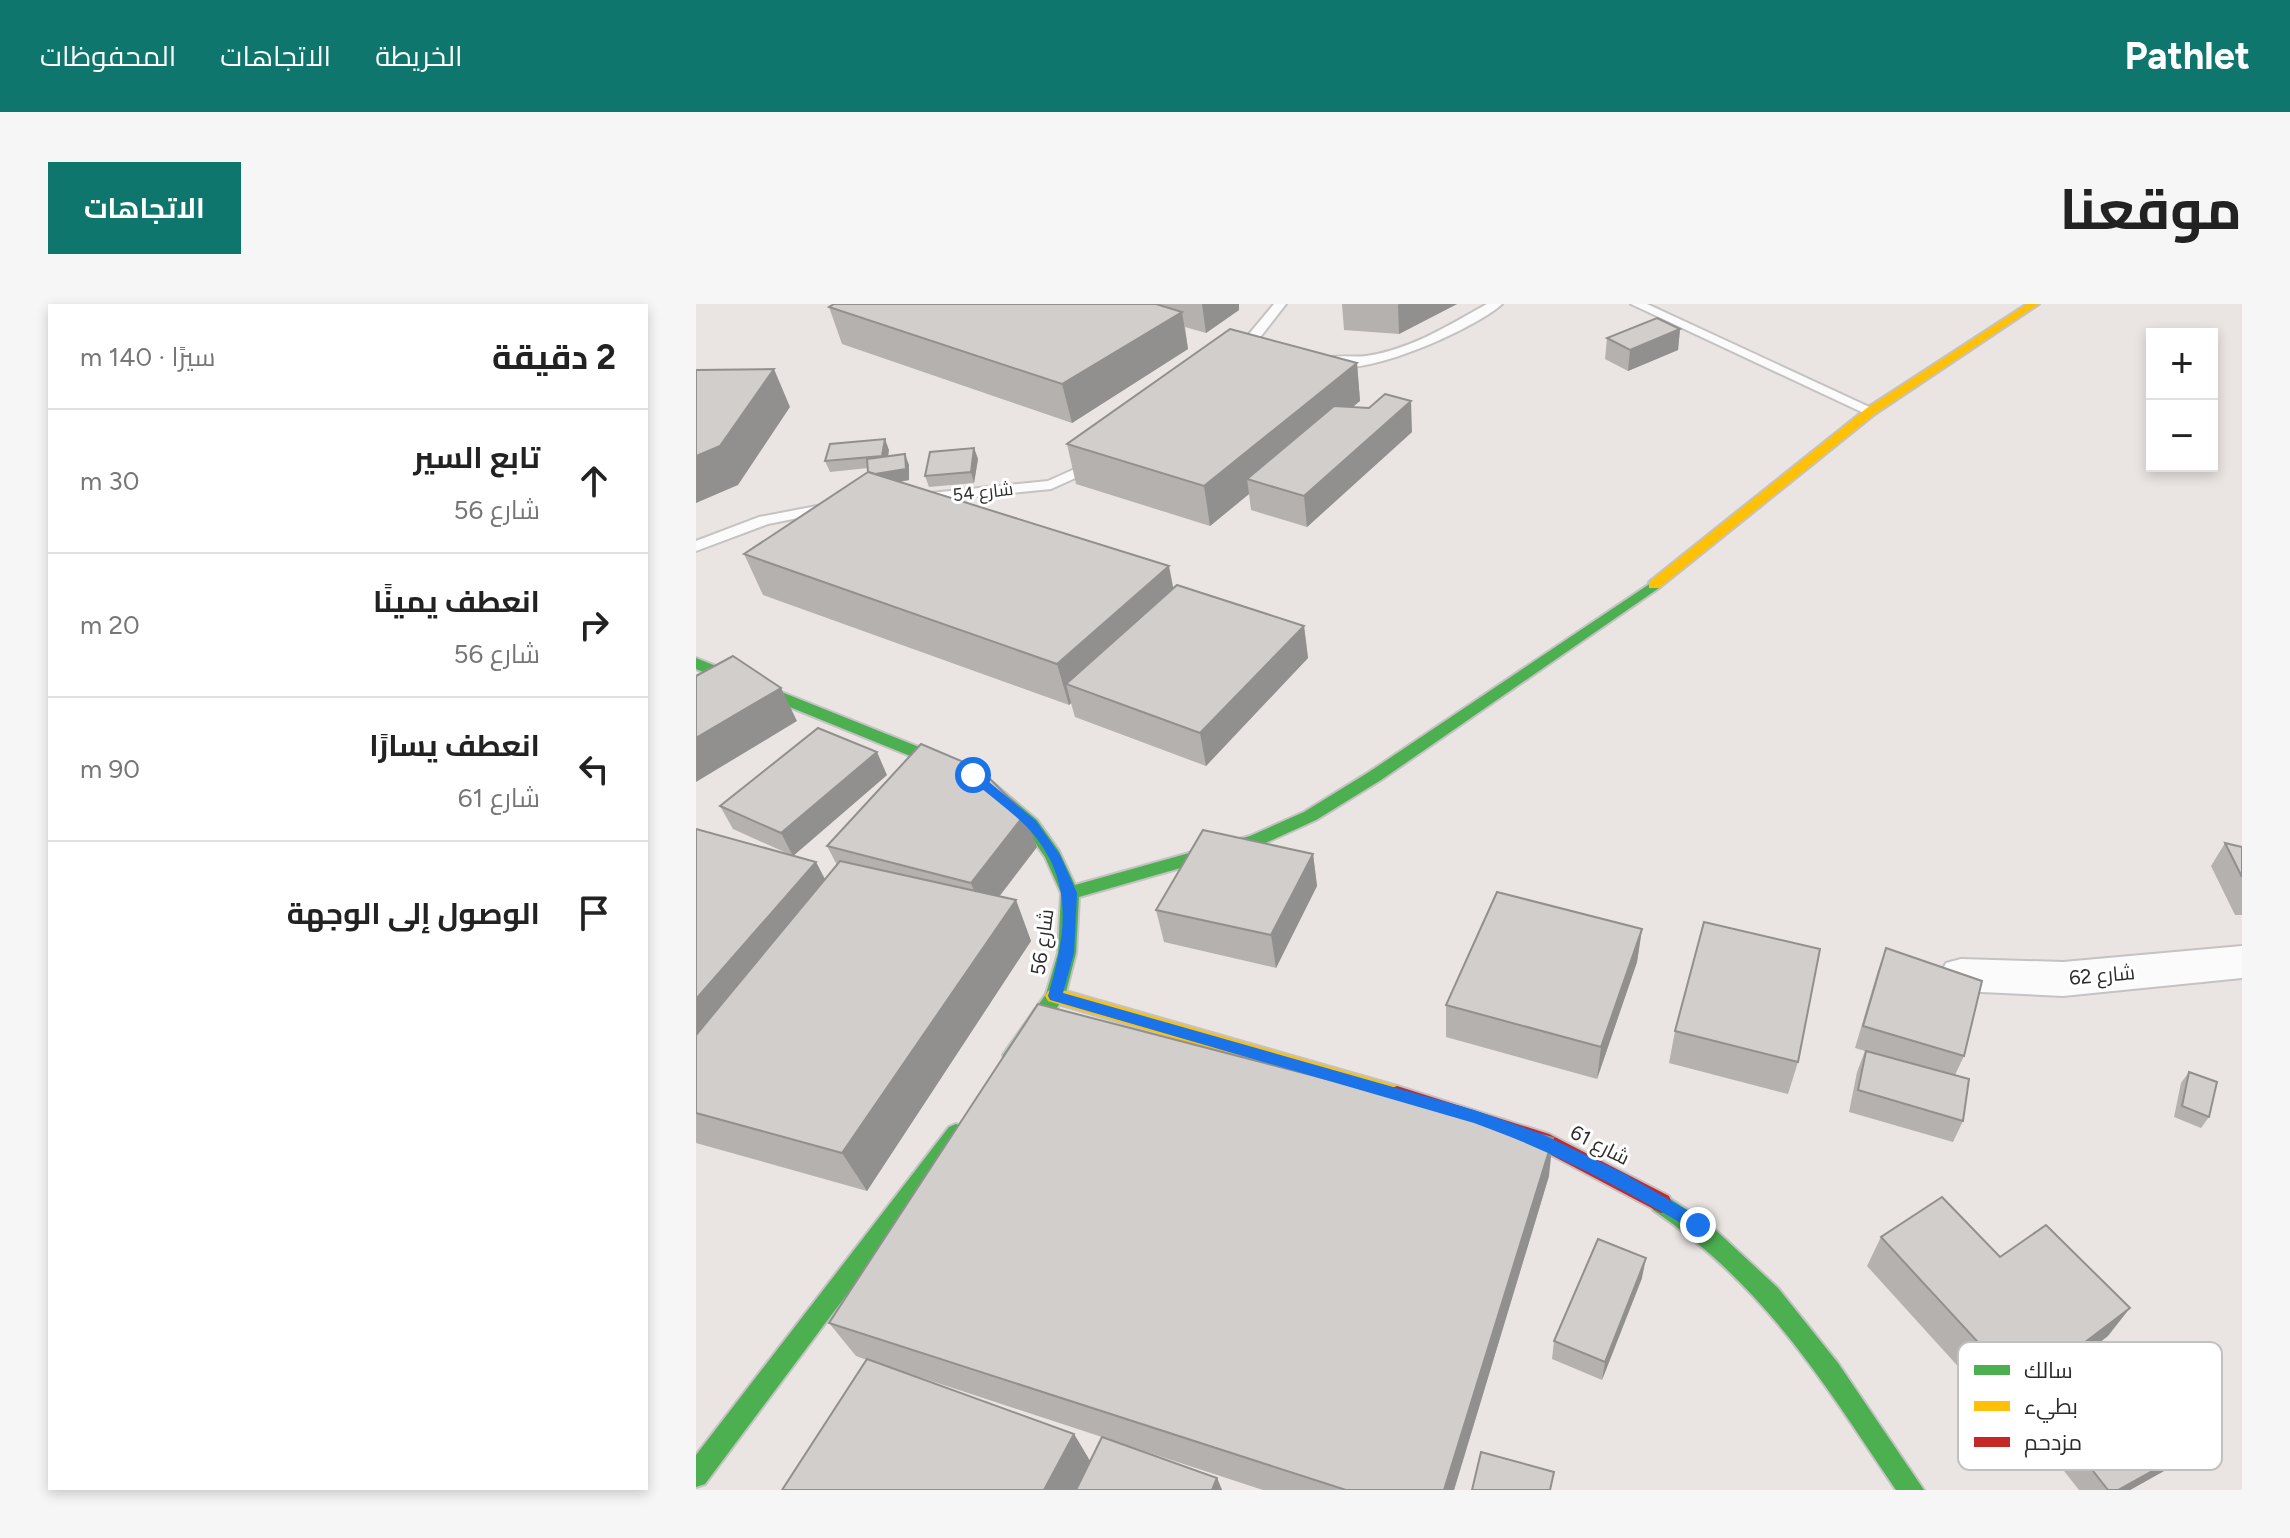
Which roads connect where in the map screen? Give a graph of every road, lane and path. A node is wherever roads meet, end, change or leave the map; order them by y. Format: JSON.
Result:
{"nodes":[{"id":1,"x":1280,"y":304,"type":"edge"},
{"id":2,"x":1496,"y":304,"type":"edge"},
{"id":3,"x":1637,"y":304,"type":"edge"},
{"id":4,"x":2034,"y":304,"type":"edge"},
{"id":5,"x":1311,"y":363,"type":"edge"},
{"id":6,"x":1223,"y":368,"type":"edge"},
{"id":7,"x":1871,"y":411,"type":"junction"},
{"id":8,"x":1108,"y":454,"type":"edge"},
{"id":9,"x":898,"y":500,"type":"edge"},
{"id":10,"x":855,"y":504,"type":"edge"},
{"id":11,"x":696,"y":546,"type":"edge"},
{"id":12,"x":696,"y":663,"type":"edge"},
{"id":13,"x":1070,"y":893,"type":"junction"},
{"id":14,"x":2242,"y":962,"type":"edge"},
{"id":15,"x":1961,"y":975,"type":"edge"},
{"id":16,"x":1055,"y":996,"type":"junction"},
{"id":17,"x":1002,"y":1069,"type":"edge"},
{"id":18,"x":967,"y":1118,"type":"edge"},
{"id":19,"x":696,"y":1475,"type":"edge"},
{"id":20,"x":1911,"y":1490,"type":"edge"}],
"edges":[{"from":1,"to":6,"type":"lane"},
{"from":2,"to":5,"type":"lane"},
{"from":3,"to":7,"type":"lane"},
{"from":4,"to":7,"type":"street"},
{"from":7,"to":13,"type":"street"},
{"from":8,"to":9,"type":"lane","name":"شارع 54"},
{"from":10,"to":11,"type":"lane"},
{"from":12,"to":13,"type":"street","name":"شارع 56"},
{"from":13,"to":16,"type":"street","name":"شارع 56"},
{"from":14,"to":15,"type":"street","name":"شارع 62"},
{"from":16,"to":17,"type":"street","name":"شارع 56"},
{"from":16,"to":20,"type":"street","name":"شارع 61"},
{"from":18,"to":19,"type":"street"}]}
